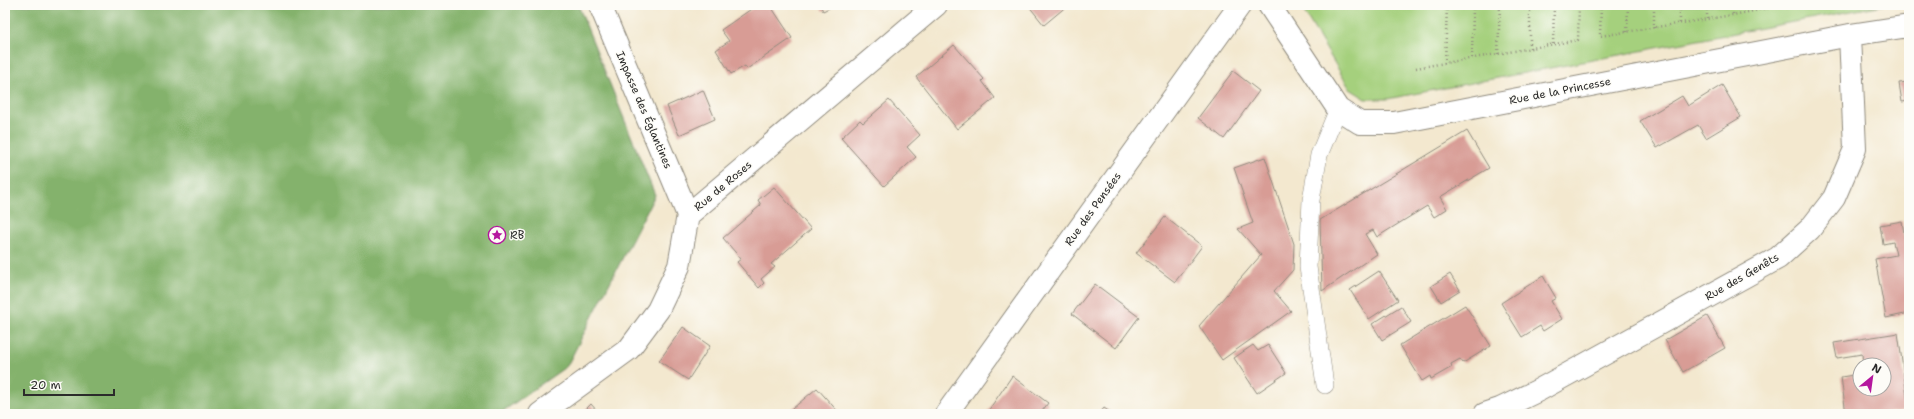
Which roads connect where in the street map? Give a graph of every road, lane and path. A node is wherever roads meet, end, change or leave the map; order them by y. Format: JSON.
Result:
{"nodes":[{"id":1,"x":600,"y":5,"type":"edge"},
{"id":2,"x":936,"y":5,"type":"edge"},
{"id":3,"x":1240,"y":5,"type":"edge"},
{"id":4,"x":1269,"y":5,"type":"edge"},
{"id":5,"x":1447,"y":5,"type":"edge"},
{"id":6,"x":1473,"y":5,"type":"edge"},
{"id":7,"x":1500,"y":5,"type":"edge"},
{"id":8,"x":1530,"y":5,"type":"edge"},
{"id":9,"x":1554,"y":5,"type":"edge"},
{"id":10,"x":1579,"y":5,"type":"edge"},
{"id":11,"x":1601,"y":5,"type":"edge"},
{"id":12,"x":1628,"y":5,"type":"edge"},
{"id":13,"x":1654,"y":5,"type":"edge"},
{"id":14,"x":1680,"y":5,"type":"edge"},
{"id":15,"x":1707,"y":5,"type":"edge"},
{"id":16,"x":1733,"y":5,"type":"edge"},
{"id":17,"x":1784,"y":5,"type":"edge"},
{"id":18,"x":1770,"y":6,"type":"edge"},
{"id":19,"x":1733,"y":15,"type":"junction"},
{"id":20,"x":1707,"y":19,"type":"junction"},
{"id":21,"x":1680,"y":24,"type":"junction"},
{"id":22,"x":1909,"y":26,"type":"edge"},
{"id":23,"x":1654,"y":28,"type":"junction"},
{"id":24,"x":1627,"y":32,"type":"junction"},
{"id":25,"x":1850,"y":35,"type":"junction"},
{"id":26,"x":1553,"y":44,"type":"junction"},
{"id":27,"x":1530,"y":48,"type":"junction"},
{"id":28,"x":1498,"y":54,"type":"junction"},
{"id":29,"x":1472,"y":59,"type":"junction"},
{"id":30,"x":1445,"y":63,"type":"junction"},
{"id":31,"x":1416,"y":68,"type":"dead end"},
{"id":32,"x":1338,"y":109,"type":"junction"},
{"id":33,"x":688,"y":215,"type":"junction"},
{"id":34,"x":1325,"y":386,"type":"dead end"},
{"id":35,"x":540,"y":414,"type":"edge"},
{"id":36,"x":946,"y":414,"type":"edge"},
{"id":37,"x":1485,"y":414,"type":"edge"}],
"edges":[{"from":1,"to":33,"type":"street","name":"Impasse des Églantines"},
{"from":2,"to":33,"type":"street","name":"Rue de Roses"},
{"from":3,"to":36,"type":"street","name":"Rue des Pensées"},
{"from":4,"to":32,"type":"street","name":"Rue de la Princesse"},
{"from":5,"to":30,"type":"path"},
{"from":6,"to":29,"type":"path"},
{"from":7,"to":28,"type":"path"},
{"from":8,"to":27,"type":"path"},
{"from":9,"to":26,"type":"path"},
{"from":10,"to":26,"type":"path"},
{"from":11,"to":24,"type":"path"},
{"from":12,"to":24,"type":"path"},
{"from":13,"to":23,"type":"path"},
{"from":14,"to":21,"type":"path"},
{"from":15,"to":20,"type":"path"},
{"from":16,"to":19,"type":"path"},
{"from":17,"to":18,"type":"path"},
{"from":18,"to":19,"type":"path"},
{"from":19,"to":20,"type":"path"},
{"from":20,"to":21,"type":"path"},
{"from":21,"to":23,"type":"path"},
{"from":22,"to":25,"type":"street","name":"Rue de la Princesse"},
{"from":23,"to":24,"type":"path"},
{"from":25,"to":32,"type":"street","name":"Rue de la Princesse"},
{"from":25,"to":37,"type":"street","name":"Rue des Genêts"},
{"from":26,"to":27,"type":"path"},
{"from":27,"to":28,"type":"path"},
{"from":28,"to":29,"type":"path"},
{"from":29,"to":30,"type":"path"},
{"from":30,"to":31,"type":"path"},
{"from":32,"to":34,"type":"lane"},
{"from":33,"to":35,"type":"street","name":"Rue de Roses"}]}
